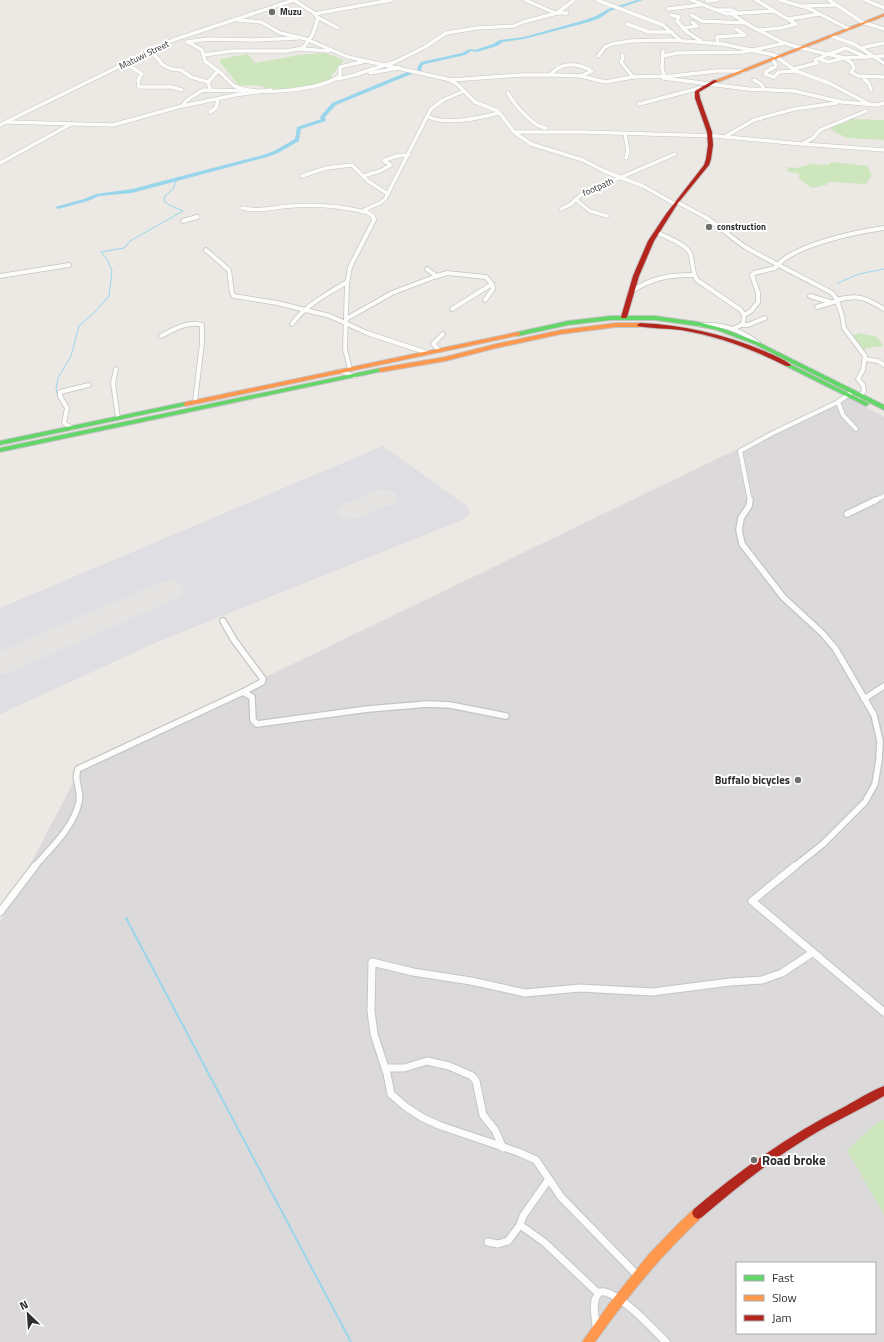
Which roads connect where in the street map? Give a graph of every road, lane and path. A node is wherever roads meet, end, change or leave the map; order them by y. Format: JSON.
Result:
{"nodes":[{"id":1,"x":294,"y":0,"type":"edge"},
{"id":2,"x":391,"y":0,"type":"edge"},
{"id":3,"x":525,"y":0,"type":"edge"},
{"id":4,"x":574,"y":0,"type":"edge"},
{"id":5,"x":597,"y":0,"type":"edge"},
{"id":6,"x":691,"y":0,"type":"edge"},
{"id":7,"x":717,"y":0,"type":"edge"},
{"id":8,"x":756,"y":0,"type":"edge"},
{"id":9,"x":780,"y":0,"type":"edge"},
{"id":10,"x":829,"y":0,"type":"edge"},
{"id":11,"x":865,"y":0,"type":"edge"},
{"id":12,"x":706,"y":1,"type":"edge"},
{"id":13,"x":702,"y":5,"type":"junction"},
{"id":14,"x":836,"y":5,"type":"junction"},
{"id":15,"x":800,"y":6,"type":"junction"},
{"id":16,"x":884,"y":8,"type":"edge"},
{"id":17,"x":668,"y":9,"type":"dead end"},
{"id":18,"x":715,"y":10,"type":"junction"},
{"id":19,"x":774,"y":11,"type":"junction"},
{"id":20,"x":555,"y":13,"type":"junction"},
{"id":21,"x":567,"y":13,"type":"dead end"},
{"id":22,"x":738,"y":13,"type":"junction"},
{"id":23,"x":732,"y":14,"type":"junction"},
{"id":24,"x":316,"y":15,"type":"junction"},
{"id":25,"x":671,"y":15,"type":"dead end"},
{"id":26,"x":691,"y":15,"type":"dead end"},
{"id":27,"x":821,"y":15,"type":"junction"},
{"id":28,"x":884,"y":15,"type":"edge"},
{"id":29,"x":789,"y":19,"type":"junction"},
{"id":30,"x":238,"y":20,"type":"junction"},
{"id":31,"x":692,"y":22,"type":"dead end"},
{"id":32,"x":746,"y":23,"type":"junction"},
{"id":33,"x":865,"y":23,"type":"junction"},
{"id":34,"x":627,"y":24,"type":"dead end"},
{"id":35,"x":676,"y":26,"type":"dead end"},
{"id":36,"x":734,"y":26,"type":"dead end"},
{"id":37,"x":684,"y":27,"type":"junction"},
{"id":38,"x":752,"y":27,"type":"junction"},
{"id":39,"x":338,"y":28,"type":"dead end"},
{"id":40,"x":671,"y":29,"type":"junction"},
{"id":41,"x":736,"y":29,"type":"dead end"},
{"id":42,"x":849,"y":29,"type":"junction"},
{"id":43,"x":884,"y":29,"type":"edge"},
{"id":44,"x":759,"y":30,"type":"junction"},
{"id":45,"x":832,"y":36,"type":"junction"},
{"id":46,"x":181,"y":38,"type":"junction"},
{"id":47,"x":300,"y":38,"type":"junction"},
{"id":48,"x":680,"y":40,"type":"junction"},
{"id":49,"x":310,"y":41,"type":"junction"},
{"id":50,"x":187,"y":42,"type":"junction"},
{"id":51,"x":703,"y":42,"type":"junction"},
{"id":52,"x":786,"y":43,"type":"junction"},
{"id":53,"x":884,"y":43,"type":"edge"},
{"id":54,"x":718,"y":44,"type":"junction"},
{"id":55,"x":801,"y":48,"type":"junction"},
{"id":56,"x":861,"y":48,"type":"junction"},
{"id":57,"x":300,"y":49,"type":"junction"},
{"id":58,"x":746,"y":49,"type":"junction"},
{"id":59,"x":151,"y":51,"type":"junction"},
{"id":60,"x":202,"y":51,"type":"junction"},
{"id":61,"x":663,"y":51,"type":"dead end"},
{"id":62,"x":333,"y":52,"type":"junction"},
{"id":63,"x":214,"y":53,"type":"junction"},
{"id":64,"x":829,"y":54,"type":"junction"},
{"id":65,"x":204,"y":55,"type":"junction"},
{"id":66,"x":622,"y":55,"type":"dead end"},
{"id":67,"x":598,"y":56,"type":"dead end"},
{"id":68,"x":663,"y":56,"type":"junction"},
{"id":69,"x":875,"y":56,"type":"junction"},
{"id":70,"x":884,"y":56,"type":"edge"},
{"id":71,"x":841,"y":57,"type":"junction"},
{"id":72,"x":866,"y":57,"type":"junction"},
{"id":73,"x":775,"y":59,"type":"junction"},
{"id":74,"x":820,"y":59,"type":"junction"},
{"id":75,"x":368,"y":61,"type":"junction"},
{"id":76,"x":884,"y":63,"type":"edge"},
{"id":77,"x":127,"y":64,"type":"junction"},
{"id":78,"x":386,"y":64,"type":"junction"},
{"id":79,"x":403,"y":68,"type":"junction"},
{"id":80,"x":795,"y":70,"type":"junction"},
{"id":81,"x":218,"y":71,"type":"junction"},
{"id":82,"x":743,"y":71,"type":"junction"},
{"id":83,"x":695,"y":73,"type":"junction"},
{"id":84,"x":357,"y":74,"type":"junction"},
{"id":85,"x":550,"y":75,"type":"junction"},
{"id":86,"x":581,"y":76,"type":"junction"},
{"id":87,"x":664,"y":76,"type":"junction"},
{"id":88,"x":862,"y":76,"type":"junction"},
{"id":89,"x":633,"y":77,"type":"junction"},
{"id":90,"x":656,"y":77,"type":"junction"},
{"id":91,"x":884,"y":77,"type":"edge"},
{"id":92,"x":338,"y":79,"type":"junction"},
{"id":93,"x":448,"y":79,"type":"junction"},
{"id":94,"x":754,"y":80,"type":"dead end"},
{"id":95,"x":208,"y":82,"type":"junction"},
{"id":96,"x":712,"y":83,"type":"junction"},
{"id":97,"x":700,"y":85,"type":"junction"},
{"id":98,"x":210,"y":89,"type":"junction"},
{"id":99,"x":764,"y":89,"type":"junction"},
{"id":100,"x":182,"y":90,"type":"dead end"},
{"id":101,"x":269,"y":90,"type":"junction"},
{"id":102,"x":871,"y":90,"type":"dead end"},
{"id":103,"x":464,"y":91,"type":"junction"},
{"id":104,"x":508,"y":93,"type":"dead end"},
{"id":105,"x":218,"y":99,"type":"junction"},
{"id":106,"x":842,"y":102,"type":"junction"},
{"id":107,"x":884,"y":103,"type":"edge"},
{"id":108,"x":639,"y":104,"type":"dead end"},
{"id":109,"x":869,"y":104,"type":"junction"},
{"id":110,"x":181,"y":107,"type":"junction"},
{"id":111,"x":866,"y":111,"type":"dead end"},
{"id":112,"x":210,"y":112,"type":"dead end"},
{"id":113,"x":499,"y":113,"type":"junction"},
{"id":114,"x":427,"y":116,"type":"junction"},
{"id":115,"x":5,"y":122,"type":"junction"},
{"id":116,"x":71,"y":124,"type":"junction"},
{"id":117,"x":0,"y":125,"type":"edge"},
{"id":118,"x":546,"y":128,"type":"dead end"},
{"id":119,"x":514,"y":132,"type":"junction"},
{"id":120,"x":625,"y":134,"type":"junction"},
{"id":121,"x":722,"y":137,"type":"junction"},
{"id":122,"x":709,"y":138,"type":"junction"},
{"id":123,"x":802,"y":144,"type":"junction"},
{"id":124,"x":884,"y":150,"type":"edge"},
{"id":125,"x":675,"y":154,"type":"dead end"},
{"id":126,"x":408,"y":155,"type":"junction"},
{"id":127,"x":626,"y":158,"type":"dead end"},
{"id":128,"x":0,"y":163,"type":"edge"},
{"id":129,"x":302,"y":176,"type":"dead end"},
{"id":130,"x":364,"y":176,"type":"junction"},
{"id":131,"x":623,"y":178,"type":"junction"},
{"id":132,"x":388,"y":194,"type":"junction"},
{"id":133,"x":575,"y":199,"type":"junction"},
{"id":134,"x":676,"y":203,"type":"junction"},
{"id":135,"x":242,"y":208,"type":"dead end"},
{"id":136,"x":561,"y":209,"type":"dead end"},
{"id":137,"x":365,"y":212,"type":"junction"},
{"id":138,"x":607,"y":216,"type":"dead end"},
{"id":139,"x":198,"y":217,"type":"dead end"},
{"id":140,"x":183,"y":221,"type":"dead end"},
{"id":141,"x":884,"y":228,"type":"edge"},
{"id":142,"x":656,"y":232,"type":"junction"},
{"id":143,"x":206,"y":250,"type":"dead end"},
{"id":144,"x":69,"y":265,"type":"dead end"},
{"id":145,"x":778,"y":266,"type":"junction"},
{"id":146,"x":427,"y":269,"type":"dead end"},
{"id":147,"x":693,"y":275,"type":"junction"},
{"id":148,"x":0,"y":276,"type":"edge"},
{"id":149,"x":434,"y":277,"type":"junction"},
{"id":150,"x":347,"y":282,"type":"junction"},
{"id":151,"x":492,"y":284,"type":"junction"},
{"id":152,"x":630,"y":292,"type":"junction"},
{"id":153,"x":810,"y":296,"type":"dead end"},
{"id":154,"x":485,"y":300,"type":"dead end"},
{"id":155,"x":837,"y":300,"type":"junction"},
{"id":156,"x":830,"y":302,"type":"junction"},
{"id":157,"x":817,"y":307,"type":"dead end"},
{"id":158,"x":452,"y":309,"type":"dead end"},
{"id":159,"x":884,"y":309,"type":"edge"},
{"id":160,"x":305,"y":311,"type":"junction"},
{"id":161,"x":744,"y":315,"type":"junction"},
{"id":162,"x":624,"y":317,"type":"junction"},
{"id":163,"x":765,"y":318,"type":"dead end"},
{"id":164,"x":346,"y":321,"type":"junction"},
{"id":165,"x":292,"y":324,"type":"dead end"},
{"id":166,"x":700,"y":325,"type":"junction"},
{"id":167,"x":742,"y":325,"type":"junction"},
{"id":168,"x":735,"y":328,"type":"junction"},
{"id":169,"x":443,"y":334,"type":"dead end"},
{"id":170,"x":161,"y":336,"type":"dead end"},
{"id":171,"x":758,"y":343,"type":"junction"},
{"id":172,"x":439,"y":350,"type":"junction"},
{"id":173,"x":428,"y":353,"type":"junction"},
{"id":174,"x":865,"y":359,"type":"junction"},
{"id":175,"x":884,"y":365,"type":"edge"},
{"id":176,"x":116,"y":369,"type":"dead end"},
{"id":177,"x":352,"y":372,"type":"junction"},
{"id":178,"x":89,"y":386,"type":"dead end"},
{"id":179,"x":853,"y":395,"type":"junction"},
{"id":180,"x":195,"y":402,"type":"junction"},
{"id":181,"x":838,"y":402,"type":"junction"},
{"id":182,"x":884,"y":408,"type":"edge"},
{"id":183,"x":884,"y":414,"type":"edge"},
{"id":184,"x":118,"y":418,"type":"junction"},
{"id":185,"x":72,"y":428,"type":"junction"},
{"id":186,"x":856,"y":429,"type":"dead end"},
{"id":187,"x":0,"y":443,"type":"edge"},
{"id":188,"x":0,"y":450,"type":"edge"},
{"id":189,"x":884,"y":496,"type":"edge"},
{"id":190,"x":847,"y":514,"type":"dead end"},
{"id":191,"x":223,"y":621,"type":"dead end"},
{"id":192,"x":884,"y":686,"type":"edge"},
{"id":193,"x":243,"y":692,"type":"junction"},
{"id":194,"x":864,"y":699,"type":"junction"},
{"id":195,"x":506,"y":716,"type":"dead end"},
{"id":196,"x":0,"y":912,"type":"edge"},
{"id":197,"x":812,"y":953,"type":"junction"},
{"id":198,"x":884,"y":1012,"type":"edge"},
{"id":199,"x":385,"y":1068,"type":"junction"},
{"id":200,"x":884,"y":1091,"type":"edge"},
{"id":201,"x":503,"y":1148,"type":"junction"},
{"id":202,"x":549,"y":1179,"type":"junction"},
{"id":203,"x":520,"y":1225,"type":"junction"},
{"id":204,"x":488,"y":1242,"type":"dead end"},
{"id":205,"x":638,"y":1276,"type":"junction"},
{"id":206,"x":598,"y":1293,"type":"junction"},
{"id":207,"x":620,"y":1300,"type":"junction"},
{"id":208,"x":597,"y":1329,"type":"junction"},
{"id":209,"x":588,"y":1342,"type":"edge"},
{"id":210,"x":666,"y":1342,"type":"edge"}],
"edges":[{"from":1,"to":24,"type":"street"},
{"from":1,"to":30,"type":"street","name":"Matuwi Street"},
{"from":2,"to":24,"type":"street"},
{"from":3,"to":20,"type":"street"},
{"from":4,"to":20,"type":"street"},
{"from":5,"to":40,"type":"street"},
{"from":6,"to":13,"type":"street"},
{"from":7,"to":12,"type":"street"},
{"from":8,"to":19,"type":"street"},
{"from":9,"to":15,"type":"street"},
{"from":10,"to":14,"type":"street"},
{"from":11,"to":16,"type":"street"},
{"from":12,"to":13,"type":"street"},
{"from":13,"to":17,"type":"street"},
{"from":13,"to":18,"type":"street"},
{"from":14,"to":15,"type":"street"},
{"from":14,"to":33,"type":"street"},
{"from":15,"to":27,"type":"street"},
{"from":18,"to":22,"type":"street"},
{"from":18,"to":23,"type":"street"},
{"from":19,"to":22,"type":"street"},
{"from":19,"to":29,"type":"street"},
{"from":20,"to":21,"type":"street"},
{"from":20,"to":78,"type":"street"},
{"from":22,"to":23,"type":"street"},
{"from":23,"to":32,"type":"street"},
{"from":24,"to":39,"type":"street"},
{"from":24,"to":49,"type":"street"},
{"from":25,"to":37,"type":"street"},
{"from":26,"to":32,"type":"street"},
{"from":27,"to":29,"type":"street"},
{"from":27,"to":42,"type":"street"},
{"from":28,"to":33,"type":"main road"},
{"from":29,"to":44,"type":"street"},
{"from":30,"to":46,"type":"street","name":"Matuwi Street"},
{"from":30,"to":47,"type":"street"},
{"from":31,"to":37,"type":"street"},
{"from":32,"to":38,"type":"street"},
{"from":33,"to":42,"type":"main road"},
{"from":33,"to":43,"type":"street"},
{"from":34,"to":40,"type":"street"},
{"from":35,"to":37,"type":"street"},
{"from":36,"to":38,"type":"street"},
{"from":37,"to":51,"type":"street"},
{"from":38,"to":44,"type":"street"},
{"from":40,"to":48,"type":"street"},
{"from":41,"to":54,"type":"street"},
{"from":42,"to":45,"type":"main road"},
{"from":44,"to":52,"type":"street"},
{"from":45,"to":55,"type":"main road"},
{"from":45,"to":56,"type":"street"},
{"from":46,"to":50,"type":"street"},
{"from":46,"to":59,"type":"street","name":"Matuwi Street"},
{"from":47,"to":49,"type":"street"},
{"from":47,"to":50,"type":"street"},
{"from":48,"to":51,"type":"street"},
{"from":48,"to":67,"type":"street"},
{"from":49,"to":57,"type":"street"},
{"from":49,"to":62,"type":"street"},
{"from":50,"to":60,"type":"street"},
{"from":51,"to":54,"type":"street"},
{"from":52,"to":55,"type":"street"},
{"from":52,"to":58,"type":"street"},
{"from":53,"to":56,"type":"street"},
{"from":54,"to":58,"type":"street"},
{"from":55,"to":64,"type":"street"},
{"from":55,"to":73,"type":"main road"},
{"from":56,"to":69,"type":"street"},
{"from":57,"to":62,"type":"street"},
{"from":57,"to":63,"type":"street"},
{"from":58,"to":68,"type":"street"},
{"from":58,"to":73,"type":"street"},
{"from":59,"to":77,"type":"street","name":"Matuwi Street"},
{"from":59,"to":95,"type":"street"},
{"from":60,"to":63,"type":"street"},
{"from":60,"to":65,"type":"street"},
{"from":61,"to":68,"type":"street"},
{"from":62,"to":75,"type":"street"},
{"from":63,"to":65,"type":"street"},
{"from":64,"to":71,"type":"street"},
{"from":64,"to":72,"type":"street"},
{"from":64,"to":74,"type":"street"},
{"from":65,"to":81,"type":"street"},
{"from":66,"to":89,"type":"street"},
{"from":68,"to":87,"type":"street"},
{"from":69,"to":70,"type":"street"},
{"from":69,"to":72,"type":"street"},
{"from":69,"to":76,"type":"street"},
{"from":71,"to":72,"type":"street"},
{"from":71,"to":74,"type":"street"},
{"from":71,"to":88,"type":"street"},
{"from":73,"to":80,"type":"street"},
{"from":73,"to":80,"type":"street"},
{"from":73,"to":82,"type":"main road"},
{"from":74,"to":80,"type":"street"},
{"from":75,"to":78,"type":"street"},
{"from":75,"to":92,"type":"street"},
{"from":77,"to":100,"type":"street"},
{"from":77,"to":115,"type":"street","name":"Matuwi Street"},
{"from":78,"to":79,"type":"street"},
{"from":78,"to":84,"type":"street"},
{"from":79,"to":84,"type":"street"},
{"from":79,"to":93,"type":"street"},
{"from":80,"to":109,"type":"street"},
{"from":81,"to":95,"type":"street"},
{"from":81,"to":101,"type":"street"},
{"from":82,"to":83,"type":"street"},
{"from":82,"to":96,"type":"main road"},
{"from":83,"to":87,"type":"street"},
{"from":83,"to":97,"type":"street"},
{"from":84,"to":92,"type":"street"},
{"from":85,"to":86,"type":"street"},
{"from":85,"to":86,"type":"street"},
{"from":85,"to":93,"type":"street"},
{"from":86,"to":89,"type":"street"},
{"from":87,"to":90,"type":"street"},
{"from":88,"to":91,"type":"street"},
{"from":88,"to":102,"type":"street"},
{"from":89,"to":90,"type":"street"},
{"from":90,"to":97,"type":"street"},
{"from":92,"to":101,"type":"street"},
{"from":93,"to":103,"type":"street"},
{"from":94,"to":99,"type":"street"},
{"from":95,"to":98,"type":"street"},
{"from":96,"to":97,"type":"main road"},
{"from":96,"to":99,"type":"street"},
{"from":97,"to":108,"type":"street"},
{"from":97,"to":122,"type":"main road"},
{"from":98,"to":101,"type":"street"},
{"from":98,"to":110,"type":"street"},
{"from":99,"to":106,"type":"street"},
{"from":101,"to":105,"type":"street"},
{"from":103,"to":113,"type":"street"},
{"from":103,"to":114,"type":"street"},
{"from":104,"to":118,"type":"street"},
{"from":105,"to":110,"type":"street"},
{"from":105,"to":112,"type":"street"},
{"from":106,"to":109,"type":"street"},
{"from":106,"to":121,"type":"street"},
{"from":107,"to":109,"type":"street"},
{"from":110,"to":116,"type":"street"},
{"from":111,"to":123,"type":"street"},
{"from":113,"to":114,"type":"street"},
{"from":113,"to":119,"type":"street"},
{"from":114,"to":126,"type":"street"},
{"from":115,"to":116,"type":"street"},
{"from":115,"to":117,"type":"street","name":"Matuwi Street"},
{"from":116,"to":128,"type":"street"},
{"from":119,"to":120,"type":"street"},
{"from":119,"to":131,"type":"street"},
{"from":120,"to":122,"type":"street"},
{"from":120,"to":127,"type":"street"},
{"from":121,"to":122,"type":"street"},
{"from":121,"to":123,"type":"street"},
{"from":122,"to":134,"type":"main road"},
{"from":123,"to":124,"type":"street"},
{"from":125,"to":131,"type":"street","name":"footpath"},
{"from":126,"to":130,"type":"street"},
{"from":126,"to":132,"type":"street"},
{"from":129,"to":130,"type":"street"},
{"from":130,"to":132,"type":"street"},
{"from":131,"to":133,"type":"street","name":"footpath"},
{"from":131,"to":134,"type":"street"},
{"from":132,"to":137,"type":"street"},
{"from":133,"to":136,"type":"street","name":"footpath"},
{"from":133,"to":138,"type":"street","name":"footpath"},
{"from":134,"to":142,"type":"main road"},
{"from":134,"to":145,"type":"street"},
{"from":135,"to":137,"type":"street"},
{"from":137,"to":150,"type":"street"},
{"from":139,"to":140,"type":"street"},
{"from":141,"to":145,"type":"street"},
{"from":142,"to":147,"type":"street"},
{"from":142,"to":152,"type":"main road"},
{"from":143,"to":160,"type":"street"},
{"from":144,"to":148,"type":"street"},
{"from":145,"to":155,"type":"street"},
{"from":145,"to":161,"type":"street"},
{"from":146,"to":149,"type":"street"},
{"from":147,"to":152,"type":"street"},
{"from":147,"to":161,"type":"street"},
{"from":149,"to":151,"type":"street"},
{"from":149,"to":164,"type":"street"},
{"from":150,"to":160,"type":"street"},
{"from":150,"to":164,"type":"street"},
{"from":151,"to":154,"type":"street"},
{"from":151,"to":158,"type":"street"},
{"from":152,"to":162,"type":"main road"},
{"from":153,"to":156,"type":"street"},
{"from":155,"to":156,"type":"street"},
{"from":155,"to":159,"type":"street"},
{"from":155,"to":174,"type":"street"},
{"from":156,"to":157,"type":"street"},
{"from":160,"to":164,"type":"street"},
{"from":160,"to":165,"type":"street"},
{"from":161,"to":167,"type":"street"},
{"from":162,"to":166,"type":"main road"},
{"from":162,"to":172,"type":"main road"},
{"from":163,"to":167,"type":"street"},
{"from":164,"to":173,"type":"street"},
{"from":164,"to":177,"type":"street"},
{"from":166,"to":168,"type":"street"},
{"from":166,"to":171,"type":"main road"},
{"from":167,"to":168,"type":"street"},
{"from":168,"to":171,"type":"street"},
{"from":169,"to":172,"type":"street"},
{"from":170,"to":180,"type":"street"},
{"from":171,"to":179,"type":"main road"},
{"from":172,"to":173,"type":"main road"},
{"from":173,"to":177,"type":"main road"},
{"from":174,"to":175,"type":"street"},
{"from":174,"to":179,"type":"street"},
{"from":176,"to":184,"type":"street"},
{"from":177,"to":179,"type":"main road"},
{"from":177,"to":180,"type":"main road"},
{"from":177,"to":188,"type":"main road"},
{"from":178,"to":185,"type":"street"},
{"from":179,"to":181,"type":"street"},
{"from":179,"to":182,"type":"main road"},
{"from":179,"to":183,"type":"main road"},
{"from":180,"to":184,"type":"main road"},
{"from":181,"to":186,"type":"street"},
{"from":181,"to":194,"type":"street"},
{"from":184,"to":185,"type":"main road"},
{"from":185,"to":187,"type":"main road"},
{"from":189,"to":190,"type":"street"},
{"from":191,"to":193,"type":"street"},
{"from":192,"to":194,"type":"street"},
{"from":193,"to":195,"type":"street"},
{"from":193,"to":196,"type":"street"},
{"from":194,"to":197,"type":"street"},
{"from":197,"to":198,"type":"street"},
{"from":197,"to":199,"type":"street"},
{"from":199,"to":201,"type":"street"},
{"from":199,"to":201,"type":"street"},
{"from":200,"to":205,"type":"main road"},
{"from":201,"to":202,"type":"street"},
{"from":202,"to":203,"type":"street"},
{"from":202,"to":205,"type":"street"},
{"from":203,"to":204,"type":"street"},
{"from":203,"to":206,"type":"street"},
{"from":205,"to":207,"type":"main road"},
{"from":206,"to":207,"type":"street"},
{"from":206,"to":208,"type":"street"},
{"from":207,"to":208,"type":"main road"},
{"from":207,"to":210,"type":"street"},
{"from":208,"to":209,"type":"main road"}]}
